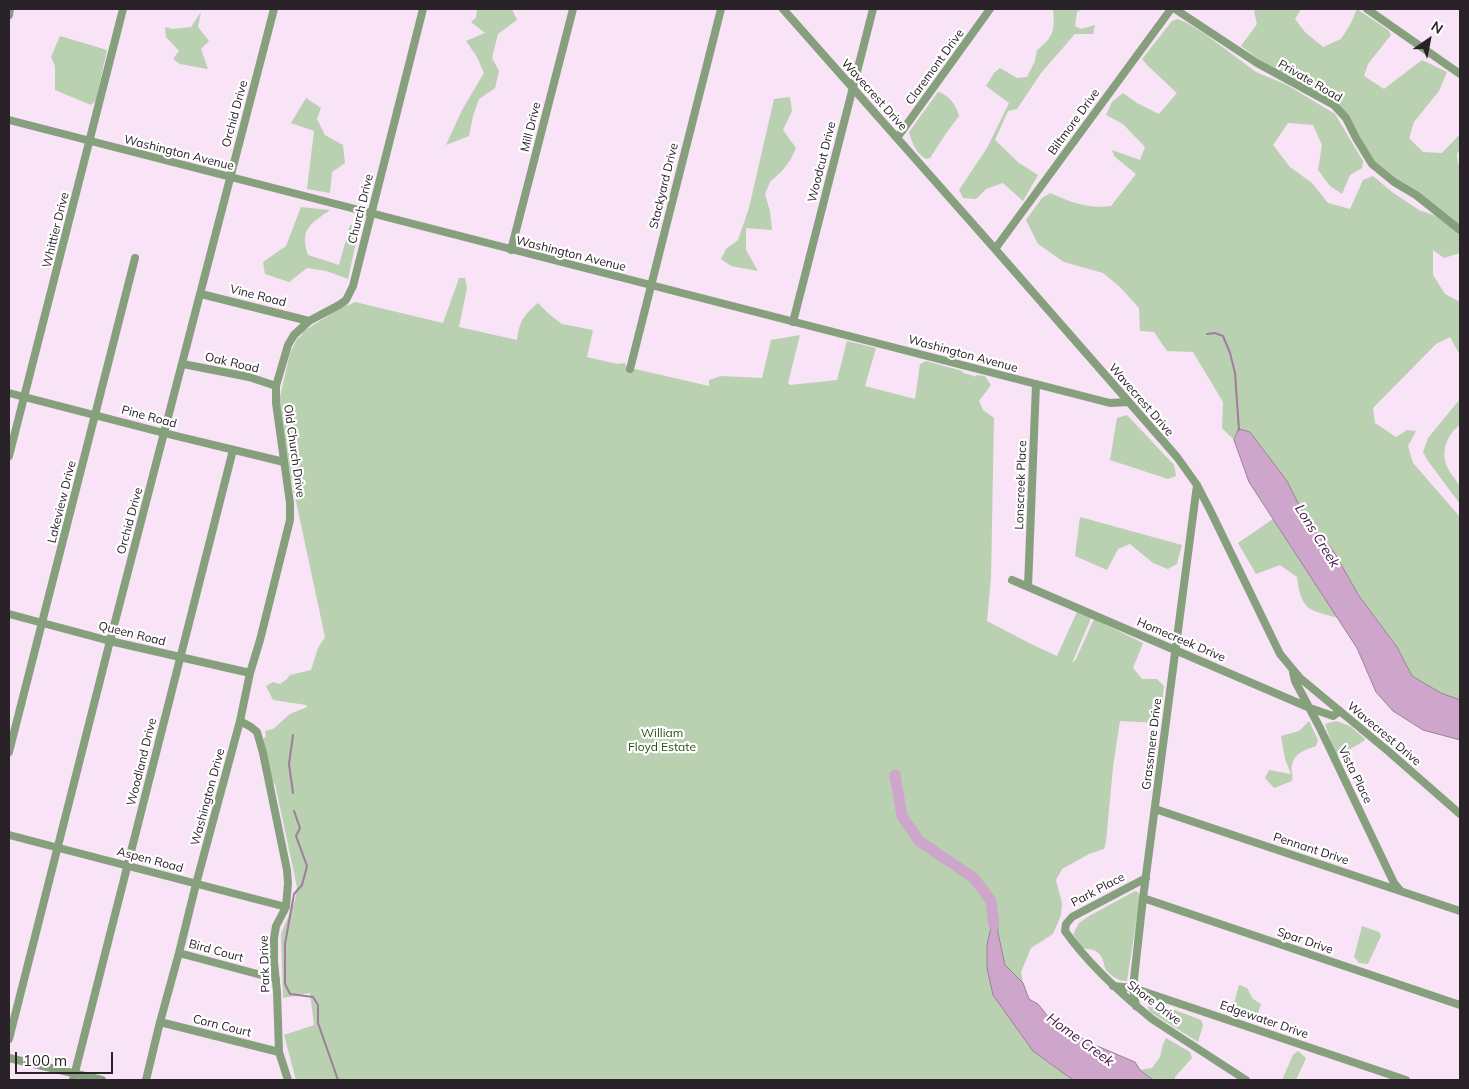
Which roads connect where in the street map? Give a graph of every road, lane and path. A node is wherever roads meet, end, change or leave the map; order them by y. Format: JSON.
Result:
{"nodes":[{"id":1,"x":10,"y":9,"type":"edge"},
{"id":2,"x":123,"y":9,"type":"edge"},
{"id":3,"x":274,"y":9,"type":"edge"},
{"id":4,"x":423,"y":9,"type":"edge"},
{"id":5,"x":573,"y":9,"type":"edge"},
{"id":6,"x":720,"y":9,"type":"edge"},
{"id":7,"x":782,"y":9,"type":"edge"},
{"id":8,"x":873,"y":9,"type":"edge"},
{"id":9,"x":990,"y":9,"type":"edge"},
{"id":10,"x":1173,"y":9,"type":"edge"},
{"id":11,"x":1367,"y":9,"type":"edge"},
{"id":12,"x":9,"y":15,"type":"edge"},
{"id":13,"x":1460,"y":74,"type":"edge"},
{"id":14,"x":852,"y":88,"type":"junction"},
{"id":15,"x":9,"y":120,"type":"edge"},
{"id":16,"x":897,"y":138,"type":"junction"},
{"id":17,"x":89,"y":142,"type":"junction"},
{"id":18,"x":230,"y":178,"type":"junction"},
{"id":19,"x":371,"y":214,"type":"junction"},
{"id":20,"x":1460,"y":230,"type":"edge"},
{"id":21,"x":995,"y":249,"type":"junction"},
{"id":22,"x":511,"y":250,"type":"junction"},
{"id":23,"x":136,"y":258,"type":"dead end"},
{"id":24,"x":651,"y":285,"type":"junction"},
{"id":25,"x":201,"y":294,"type":"junction"},
{"id":26,"x":309,"y":321,"type":"junction"},
{"id":27,"x":793,"y":322,"type":"junction"},
{"id":28,"x":183,"y":364,"type":"junction"},
{"id":29,"x":630,"y":369,"type":"dead end"},
{"id":30,"x":1036,"y":384,"type":"junction"},
{"id":31,"x":276,"y":386,"type":"junction"},
{"id":32,"x":9,"y":393,"type":"edge"},
{"id":33,"x":24,"y":396,"type":"junction"},
{"id":34,"x":1128,"y":402,"type":"junction"},
{"id":35,"x":96,"y":415,"type":"junction"},
{"id":36,"x":164,"y":433,"type":"junction"},
{"id":37,"x":233,"y":450,"type":"junction"},
{"id":38,"x":9,"y":456,"type":"edge"},
{"id":39,"x":284,"y":462,"type":"junction"},
{"id":40,"x":1197,"y":485,"type":"junction"},
{"id":41,"x":290,"y":520,"type":"joint"},
{"id":42,"x":1012,"y":580,"type":"dead end"},
{"id":43,"x":1028,"y":587,"type":"junction"},
{"id":44,"x":9,"y":614,"type":"edge"},
{"id":45,"x":42,"y":622,"type":"junction"},
{"id":46,"x":110,"y":641,"type":"junction"},
{"id":47,"x":1175,"y":650,"type":"junction"},
{"id":48,"x":180,"y":658,"type":"junction"},
{"id":49,"x":1292,"y":668,"type":"junction"},
{"id":50,"x":250,"y":673,"type":"junction"},
{"id":51,"x":1310,"y":708,"type":"junction"},
{"id":52,"x":1340,"y":711,"type":"junction"},
{"id":53,"x":240,"y":721,"type":"junction"},
{"id":54,"x":9,"y":752,"type":"edge"},
{"id":55,"x":1155,"y":809,"type":"junction"},
{"id":56,"x":1460,"y":814,"type":"edge"},
{"id":57,"x":9,"y":835,"type":"edge"},
{"id":58,"x":58,"y":848,"type":"junction"},
{"id":59,"x":128,"y":866,"type":"junction"},
{"id":60,"x":1146,"y":878,"type":"junction"},
{"id":61,"x":196,"y":884,"type":"junction"},
{"id":62,"x":1400,"y":890,"type":"junction"},
{"id":63,"x":1143,"y":898,"type":"junction"},
{"id":64,"x":286,"y":907,"type":"junction"},
{"id":65,"x":1460,"y":911,"type":"edge"},
{"id":66,"x":1065,"y":927,"type":"joint"},
{"id":67,"x":179,"y":954,"type":"junction"},
{"id":68,"x":276,"y":979,"type":"junction"},
{"id":69,"x":1113,"y":986,"type":"junction"},
{"id":70,"x":1132,"y":988,"type":"junction"},
{"id":71,"x":1460,"y":1005,"type":"edge"},
{"id":72,"x":1136,"y":1006,"type":"junction"},
{"id":73,"x":160,"y":1022,"type":"junction"},
{"id":74,"x":9,"y":1039,"type":"edge"},
{"id":75,"x":279,"y":1052,"type":"junction"},
{"id":76,"x":9,"y":1058,"type":"edge"},
{"id":77,"x":74,"y":1077,"type":"edge"},
{"id":78,"x":102,"y":1080,"type":"edge"},
{"id":79,"x":146,"y":1080,"type":"edge"},
{"id":80,"x":288,"y":1080,"type":"edge"},
{"id":81,"x":1246,"y":1080,"type":"edge"},
{"id":82,"x":1406,"y":1080,"type":"edge"}],
"edges":[{"from":1,"to":12,"type":"street"},
{"from":2,"to":17,"type":"street","name":"Whittier Drive"},
{"from":3,"to":18,"type":"street","name":"Orchid Drive"},
{"from":4,"to":19,"type":"street","name":"Church Drive"},
{"from":5,"to":22,"type":"street","name":"Mill Drive"},
{"from":6,"to":24,"type":"street","name":"Stackyard Drive"},
{"from":7,"to":14,"type":"street","name":"Wavecrest Drive"},
{"from":8,"to":14,"type":"street","name":"Woodcut Drive"},
{"from":9,"to":16,"type":"street","name":"Claremont Drive"},
{"from":10,"to":20,"type":"street","name":"Private Road"},
{"from":10,"to":21,"type":"street","name":"Biltmore Drive"},
{"from":11,"to":13,"type":"street"},
{"from":14,"to":16,"type":"street","name":"Wavecrest Drive"},
{"from":14,"to":27,"type":"street","name":"Woodcut Drive"},
{"from":15,"to":17,"type":"street","name":"Washington Avenue"},
{"from":16,"to":21,"type":"street","name":"Wavecrest Drive"},
{"from":17,"to":18,"type":"street","name":"Washington Avenue"},
{"from":17,"to":33,"type":"street","name":"Whittier Drive"},
{"from":18,"to":19,"type":"street","name":"Washington Avenue"},
{"from":18,"to":25,"type":"street","name":"Orchid Drive"},
{"from":19,"to":22,"type":"street","name":"Washington Avenue"},
{"from":19,"to":26,"type":"street","name":"Church Drive"},
{"from":21,"to":34,"type":"street","name":"Wavecrest Drive"},
{"from":22,"to":24,"type":"street","name":"Washington Avenue"},
{"from":23,"to":35,"type":"street","name":"Lakeview Drive"},
{"from":24,"to":27,"type":"street","name":"Washington Avenue"},
{"from":24,"to":29,"type":"street","name":"Stackyard Drive"},
{"from":25,"to":26,"type":"street","name":"Vine Road"},
{"from":25,"to":28,"type":"street","name":"Orchid Drive"},
{"from":26,"to":31,"type":"street","name":"Church Drive"},
{"from":27,"to":30,"type":"street","name":"Washington Avenue"},
{"from":28,"to":31,"type":"street","name":"Oak Road"},
{"from":28,"to":36,"type":"street","name":"Orchid Drive"},
{"from":30,"to":34,"type":"street","name":"Washington Avenue"},
{"from":30,"to":43,"type":"street","name":"Lonscreek Place"},
{"from":31,"to":39,"type":"street","name":"Old Church Drive"},
{"from":32,"to":33,"type":"street","name":"Pine Road"},
{"from":33,"to":35,"type":"street","name":"Pine Road"},
{"from":33,"to":38,"type":"street","name":"Whittier Drive"},
{"from":34,"to":40,"type":"street","name":"Wavecrest Drive"},
{"from":35,"to":36,"type":"street","name":"Pine Road"},
{"from":35,"to":45,"type":"street","name":"Lakeview Drive"},
{"from":36,"to":37,"type":"street","name":"Pine Road"},
{"from":36,"to":46,"type":"street","name":"Orchid Drive"},
{"from":37,"to":39,"type":"street","name":"Pine Road"},
{"from":37,"to":48,"type":"street","name":"Woodland Drive"},
{"from":39,"to":41,"type":"street","name":"Old Church Drive"},
{"from":40,"to":47,"type":"street","name":"Grassmere Drive"},
{"from":40,"to":49,"type":"street","name":"Wavecrest Drive"},
{"from":41,"to":50,"type":"street","name":"Washington Drive"},
{"from":42,"to":43,"type":"street","name":"Homecreek Drive"},
{"from":43,"to":47,"type":"street","name":"Homecreek Drive"},
{"from":44,"to":45,"type":"street","name":"Queen Road"},
{"from":45,"to":46,"type":"street","name":"Queen Road"},
{"from":45,"to":54,"type":"street","name":"Lakeview Drive"},
{"from":46,"to":48,"type":"street","name":"Queen Road"},
{"from":46,"to":58,"type":"street","name":"Orchid Drive"},
{"from":47,"to":51,"type":"street","name":"Homecreek Drive"},
{"from":47,"to":55,"type":"street","name":"Grassmere Drive"},
{"from":48,"to":50,"type":"street","name":"Queen Road"},
{"from":48,"to":59,"type":"street","name":"Woodland Drive"},
{"from":49,"to":51,"type":"street","name":"Vista Place"},
{"from":49,"to":52,"type":"street","name":"Wavecrest Drive"},
{"from":50,"to":53,"type":"street","name":"Washington Drive"},
{"from":51,"to":52,"type":"street","name":"Homecreek Drive"},
{"from":51,"to":62,"type":"street","name":"Vista Place"},
{"from":52,"to":56,"type":"street","name":"Wavecrest Drive"},
{"from":53,"to":61,"type":"street","name":"Washington Drive"},
{"from":53,"to":64,"type":"street","name":"Park Drive"},
{"from":55,"to":60,"type":"street","name":"Grassmere Drive"},
{"from":55,"to":62,"type":"street","name":"Pennant Drive"},
{"from":57,"to":58,"type":"street","name":"Aspen Road"},
{"from":58,"to":59,"type":"street","name":"Aspen Road"},
{"from":58,"to":74,"type":"street","name":"Orchid Drive"},
{"from":59,"to":61,"type":"street","name":"Aspen Road"},
{"from":59,"to":77,"type":"street","name":"Woodland Drive"},
{"from":60,"to":63,"type":"street","name":"Grassmere Drive"},
{"from":60,"to":66,"type":"street","name":"Park Place"},
{"from":61,"to":64,"type":"street","name":"Aspen Road"},
{"from":61,"to":67,"type":"street","name":"Washington Drive"},
{"from":62,"to":65,"type":"street","name":"Pennant Drive"},
{"from":63,"to":70,"type":"street","name":"Grassmere Drive"},
{"from":63,"to":71,"type":"street","name":"Spar Drive"},
{"from":64,"to":68,"type":"street","name":"Park Drive"},
{"from":66,"to":69,"type":"street","name":"Shore Drive"},
{"from":67,"to":68,"type":"street","name":"Bird Court"},
{"from":67,"to":73,"type":"street","name":"Washington Drive"},
{"from":68,"to":75,"type":"street","name":"Park Drive"},
{"from":69,"to":70,"type":"street","name":"Edgewater Drive"},
{"from":69,"to":72,"type":"street","name":"Shore Drive"},
{"from":70,"to":72,"type":"street","name":"Grassmere Drive"},
{"from":70,"to":82,"type":"street","name":"Edgewater Drive"},
{"from":72,"to":81,"type":"street","name":"Shore Drive"},
{"from":73,"to":75,"type":"street","name":"Corn Court"},
{"from":73,"to":79,"type":"street","name":"Washington Drive"},
{"from":75,"to":80,"type":"street","name":"Park Drive"},
{"from":76,"to":77,"type":"street"},
{"from":77,"to":78,"type":"street"}]}
